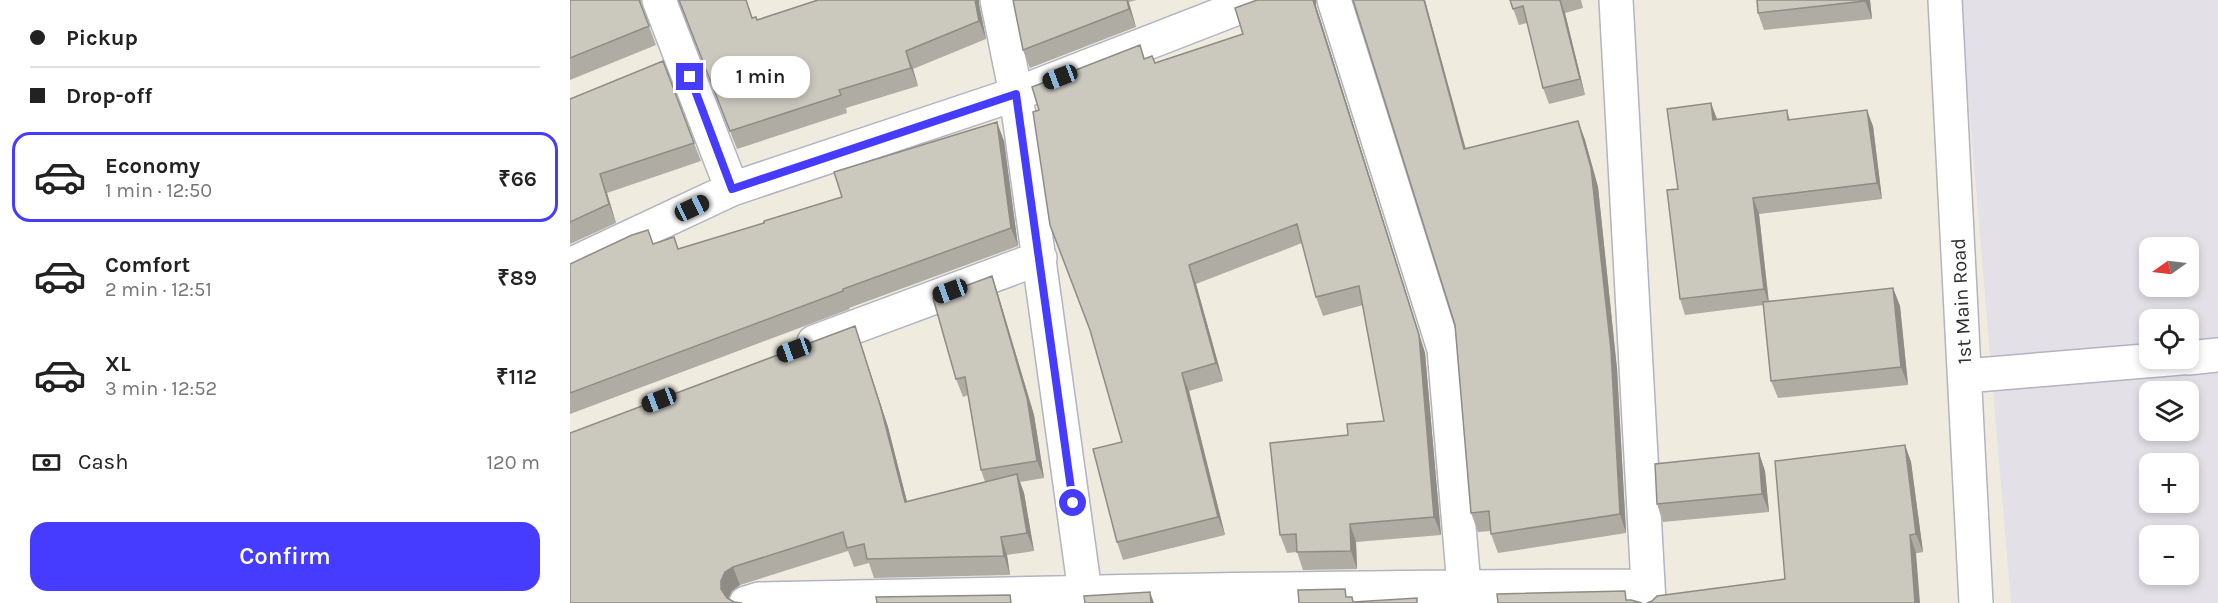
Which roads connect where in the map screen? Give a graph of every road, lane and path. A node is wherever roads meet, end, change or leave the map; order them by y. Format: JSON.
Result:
{"nodes":[{"id":1,"x":659,"y":0,"type":"edge"},
{"id":2,"x":997,"y":0,"type":"edge"},
{"id":3,"x":1258,"y":0,"type":"edge"},
{"id":4,"x":1334,"y":0,"type":"edge"},
{"id":5,"x":1616,"y":0,"type":"edge"},
{"id":6,"x":1946,"y":0,"type":"edge"},
{"id":7,"x":681,"y":55,"type":"junction"},
{"id":8,"x":648,"y":69,"type":"edge"},
{"id":9,"x":1016,"y":94,"type":"junction"},
{"id":10,"x":732,"y":189,"type":"junction"},
{"id":11,"x":1040,"y":258,"type":"junction"},
{"id":12,"x":570,"y":264,"type":"edge"},
{"id":13,"x":782,"y":354,"type":"edge"},
{"id":14,"x":2218,"y":356,"type":"edge"},
{"id":15,"x":2199,"y":357,"type":"edge"},
{"id":16,"x":2139,"y":362,"type":"edge"},
{"id":17,"x":1965,"y":376,"type":"junction"},
{"id":18,"x":1464,"y":586,"type":"junction"},
{"id":19,"x":1085,"y":592,"type":"junction"},
{"id":20,"x":1648,"y":595,"type":"edge"},
{"id":21,"x":746,"y":603,"type":"edge"},
{"id":22,"x":1976,"y":603,"type":"edge"}],
"edges":[{"from":1,"to":7,"type":"street"},
{"from":2,"to":9,"type":"street"},
{"from":3,"to":9,"type":"street"},
{"from":4,"to":18,"type":"street"},
{"from":5,"to":20,"type":"street"},
{"from":6,"to":17,"type":"street","name":"1st Main Road"},
{"from":7,"to":8,"type":"street"},
{"from":7,"to":10,"type":"street"},
{"from":9,"to":10,"type":"street"},
{"from":9,"to":11,"type":"street"},
{"from":10,"to":12,"type":"street"},
{"from":11,"to":13,"type":"street"},
{"from":11,"to":19,"type":"street"},
{"from":14,"to":15,"type":"street"},
{"from":16,"to":17,"type":"street"},
{"from":17,"to":22,"type":"street","name":"1st Main Road"},
{"from":18,"to":19,"type":"street"},
{"from":18,"to":20,"type":"street"},
{"from":19,"to":21,"type":"street"}]}
